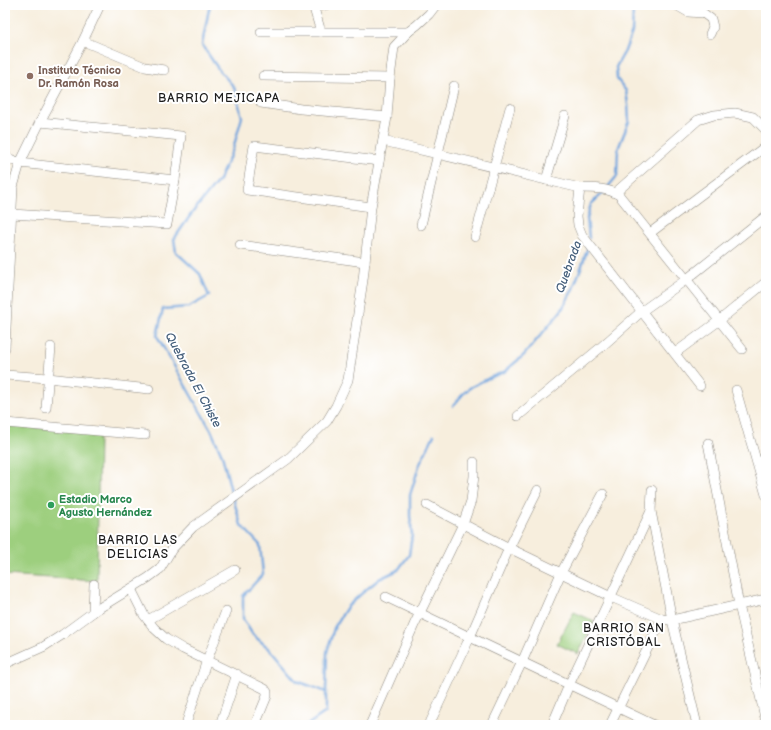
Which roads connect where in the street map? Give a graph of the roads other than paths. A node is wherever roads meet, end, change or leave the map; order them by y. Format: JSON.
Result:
{"nodes":[{"id":1,"x":100,"y":5,"type":"edge"},
{"id":2,"x":326,"y":5,"type":"edge"},
{"id":3,"x":436,"y":5,"type":"edge"},
{"id":4,"x":676,"y":5,"type":"edge"},
{"id":5,"x":313,"y":6,"type":"edge"},
{"id":6,"x":261,"y":32,"type":"dead end"},
{"id":7,"x":321,"y":32,"type":"junction"},
{"id":8,"x":408,"y":32,"type":"junction"},
{"id":9,"x":710,"y":34,"type":"dead end"},
{"id":10,"x":83,"y":41,"type":"junction"},
{"id":11,"x":164,"y":70,"type":"dead end"},
{"id":12,"x":263,"y":76,"type":"dead end"},
{"id":13,"x":390,"y":78,"type":"junction"},
{"id":14,"x":454,"y":86,"type":"dead end"},
{"id":15,"x":261,"y":103,"type":"dead end"},
{"id":16,"x":510,"y":108,"type":"dead end"},
{"id":17,"x":387,"y":116,"type":"junction"},
{"id":18,"x":564,"y":116,"type":"dead end"},
{"id":19,"x":40,"y":122,"type":"junction"},
{"id":20,"x":766,"y":130,"type":"edge"},
{"id":21,"x":383,"y":141,"type":"junction"},
{"id":22,"x":766,"y":146,"type":"edge"},
{"id":23,"x":438,"y":154,"type":"junction"},
{"id":24,"x":5,"y":157,"type":"edge"},
{"id":25,"x":379,"y":161,"type":"junction"},
{"id":26,"x":20,"y":163,"type":"junction"},
{"id":27,"x":494,"y":167,"type":"junction"},
{"id":28,"x":175,"y":180,"type":"junction"},
{"id":29,"x":546,"y":180,"type":"junction"},
{"id":30,"x":580,"y":188,"type":"junction"},
{"id":31,"x":616,"y":193,"type":"junction"},
{"id":32,"x":372,"y":207,"type":"junction"},
{"id":33,"x":12,"y":214,"type":"junction"},
{"id":34,"x":766,"y":216,"type":"edge"},
{"id":35,"x":8,"y":224,"type":"edge"},
{"id":36,"x":421,"y":226,"type":"dead end"},
{"id":37,"x":650,"y":233,"type":"junction"},
{"id":38,"x":475,"y":237,"type":"dead end"},
{"id":39,"x":240,"y":245,"type":"dead end"},
{"id":40,"x":365,"y":262,"type":"junction"},
{"id":41,"x":686,"y":279,"type":"junction"},
{"id":42,"x":766,"y":282,"type":"edge"},
{"id":43,"x":642,"y":311,"type":"junction"},
{"id":44,"x":720,"y":320,"type":"junction"},
{"id":45,"x":51,"y":347,"type":"dead end"},
{"id":46,"x":5,"y":348,"type":"edge"},
{"id":47,"x":742,"y":348,"type":"dead end"},
{"id":48,"x":675,"y":353,"type":"junction"},
{"id":49,"x":5,"y":375,"type":"edge"},
{"id":50,"x":48,"y":378,"type":"junction"},
{"id":51,"x":700,"y":386,"type":"dead end"},
{"id":52,"x":149,"y":389,"type":"dead end"},
{"id":53,"x":736,"y":390,"type":"dead end"},
{"id":54,"x":46,"y":408,"type":"dead end"},
{"id":55,"x":518,"y":416,"type":"dead end"},
{"id":56,"x":5,"y":423,"type":"edge"},
{"id":57,"x":145,"y":435,"type":"dead end"},
{"id":58,"x":708,"y":442,"type":"dead end"},
{"id":59,"x":474,"y":462,"type":"dead end"},
{"id":60,"x":538,"y":490,"type":"dead end"},
{"id":61,"x":652,"y":490,"type":"dead end"},
{"id":62,"x":603,"y":494,"type":"dead end"},
{"id":63,"x":766,"y":495,"type":"edge"},
{"id":64,"x":427,"y":505,"type":"dead end"},
{"id":65,"x":651,"y":510,"type":"junction"},
{"id":66,"x":463,"y":524,"type":"junction"},
{"id":67,"x":509,"y":548,"type":"junction"},
{"id":68,"x":235,"y":570,"type":"dead end"},
{"id":69,"x":561,"y":573,"type":"junction"},
{"id":70,"x":94,"y":584,"type":"dead end"},
{"id":71,"x":130,"y":589,"type":"junction"},
{"id":72,"x":386,"y":597,"type":"dead end"},
{"id":73,"x":611,"y":597,"type":"junction"},
{"id":74,"x":766,"y":599,"type":"edge"},
{"id":75,"x":739,"y":605,"type":"junction"},
{"id":76,"x":226,"y":611,"type":"dead end"},
{"id":77,"x":93,"y":612,"type":"junction"},
{"id":78,"x":420,"y":613,"type":"junction"},
{"id":79,"x":662,"y":619,"type":"junction"},
{"id":80,"x":148,"y":620,"type":"junction"},
{"id":81,"x":672,"y":620,"type":"junction"},
{"id":82,"x":470,"y":637,"type":"junction"},
{"id":83,"x":207,"y":660,"type":"junction"},
{"id":84,"x":522,"y":662,"type":"junction"},
{"id":85,"x":5,"y":664,"type":"edge"},
{"id":86,"x":237,"y":674,"type":"junction"},
{"id":87,"x":569,"y":685,"type":"junction"},
{"id":88,"x":618,"y":708,"type":"junction"},
{"id":89,"x":187,"y":721,"type":"dead end"},
{"id":90,"x":766,"y":724,"type":"edge"},
{"id":91,"x":220,"y":725,"type":"edge"},
{"id":92,"x":255,"y":725,"type":"edge"},
{"id":93,"x":370,"y":725,"type":"edge"},
{"id":94,"x":429,"y":725,"type":"edge"},
{"id":95,"x":492,"y":725,"type":"edge"},
{"id":96,"x":552,"y":725,"type":"edge"},
{"id":97,"x":610,"y":725,"type":"edge"},
{"id":98,"x":654,"y":725,"type":"edge"},
{"id":99,"x":697,"y":725,"type":"edge"}],
"edges":[{"from":1,"to":10,"type":"street"},
{"from":2,"to":5,"type":"street"},
{"from":3,"to":8,"type":"street"},
{"from":4,"to":9,"type":"street"},
{"from":5,"to":7,"type":"street"},
{"from":6,"to":7,"type":"street"},
{"from":7,"to":8,"type":"street"},
{"from":8,"to":13,"type":"street"},
{"from":10,"to":11,"type":"street"},
{"from":10,"to":19,"type":"street"},
{"from":12,"to":13,"type":"street"},
{"from":13,"to":17,"type":"street"},
{"from":14,"to":23,"type":"street"},
{"from":15,"to":17,"type":"street"},
{"from":16,"to":27,"type":"street"},
{"from":17,"to":21,"type":"street"},
{"from":18,"to":29,"type":"street"},
{"from":19,"to":26,"type":"street"},
{"from":19,"to":28,"type":"street"},
{"from":20,"to":31,"type":"street"},
{"from":21,"to":23,"type":"street"},
{"from":21,"to":25,"type":"street"},
{"from":22,"to":37,"type":"street"},
{"from":23,"to":27,"type":"street"},
{"from":23,"to":36,"type":"street"},
{"from":24,"to":26,"type":"street"},
{"from":25,"to":32,"type":"street"},
{"from":25,"to":32,"type":"street"},
{"from":26,"to":28,"type":"street"},
{"from":26,"to":33,"type":"street"},
{"from":27,"to":29,"type":"street"},
{"from":27,"to":38,"type":"street"},
{"from":28,"to":33,"type":"street"},
{"from":29,"to":30,"type":"street"},
{"from":30,"to":31,"type":"street"},
{"from":30,"to":43,"type":"street"},
{"from":31,"to":37,"type":"street"},
{"from":32,"to":40,"type":"street"},
{"from":33,"to":35,"type":"street"},
{"from":34,"to":41,"type":"street"},
{"from":35,"to":46,"type":"street"},
{"from":37,"to":41,"type":"street"},
{"from":39,"to":40,"type":"street"},
{"from":40,"to":71,"type":"street"},
{"from":41,"to":43,"type":"street"},
{"from":41,"to":44,"type":"street"},
{"from":42,"to":44,"type":"street"},
{"from":43,"to":48,"type":"street"},
{"from":43,"to":55,"type":"street"},
{"from":44,"to":47,"type":"street"},
{"from":44,"to":48,"type":"street"},
{"from":45,"to":50,"type":"street"},
{"from":48,"to":51,"type":"street"},
{"from":49,"to":50,"type":"street"},
{"from":50,"to":52,"type":"street"},
{"from":50,"to":54,"type":"street"},
{"from":53,"to":63,"type":"street"},
{"from":56,"to":57,"type":"street"},
{"from":58,"to":75,"type":"street"},
{"from":59,"to":66,"type":"street"},
{"from":60,"to":67,"type":"street"},
{"from":61,"to":65,"type":"street"},
{"from":62,"to":69,"type":"street"},
{"from":64,"to":66,"type":"street"},
{"from":65,"to":73,"type":"street"},
{"from":65,"to":81,"type":"street"},
{"from":66,"to":67,"type":"street"},
{"from":66,"to":78,"type":"street"},
{"from":67,"to":69,"type":"street"},
{"from":67,"to":82,"type":"street"},
{"from":68,"to":80,"type":"street"},
{"from":69,"to":73,"type":"street"},
{"from":69,"to":84,"type":"street"},
{"from":70,"to":77,"type":"street"},
{"from":71,"to":77,"type":"street"},
{"from":71,"to":80,"type":"street"},
{"from":72,"to":78,"type":"street"},
{"from":73,"to":79,"type":"street"},
{"from":73,"to":87,"type":"street"},
{"from":74,"to":75,"type":"street"},
{"from":75,"to":81,"type":"street"},
{"from":75,"to":90,"type":"street"},
{"from":76,"to":83,"type":"street"},
{"from":77,"to":85,"type":"street"},
{"from":78,"to":82,"type":"street"},
{"from":78,"to":93,"type":"street"},
{"from":79,"to":81,"type":"street"},
{"from":79,"to":88,"type":"street"},
{"from":80,"to":83,"type":"street"},
{"from":81,"to":99,"type":"street"},
{"from":82,"to":84,"type":"street"},
{"from":82,"to":94,"type":"street"},
{"from":83,"to":86,"type":"street"},
{"from":83,"to":89,"type":"street"},
{"from":84,"to":87,"type":"street"},
{"from":84,"to":95,"type":"street"},
{"from":86,"to":91,"type":"street"},
{"from":86,"to":92,"type":"street"},
{"from":87,"to":88,"type":"street"},
{"from":87,"to":96,"type":"street"},
{"from":88,"to":97,"type":"street"},
{"from":88,"to":98,"type":"street"}]}
